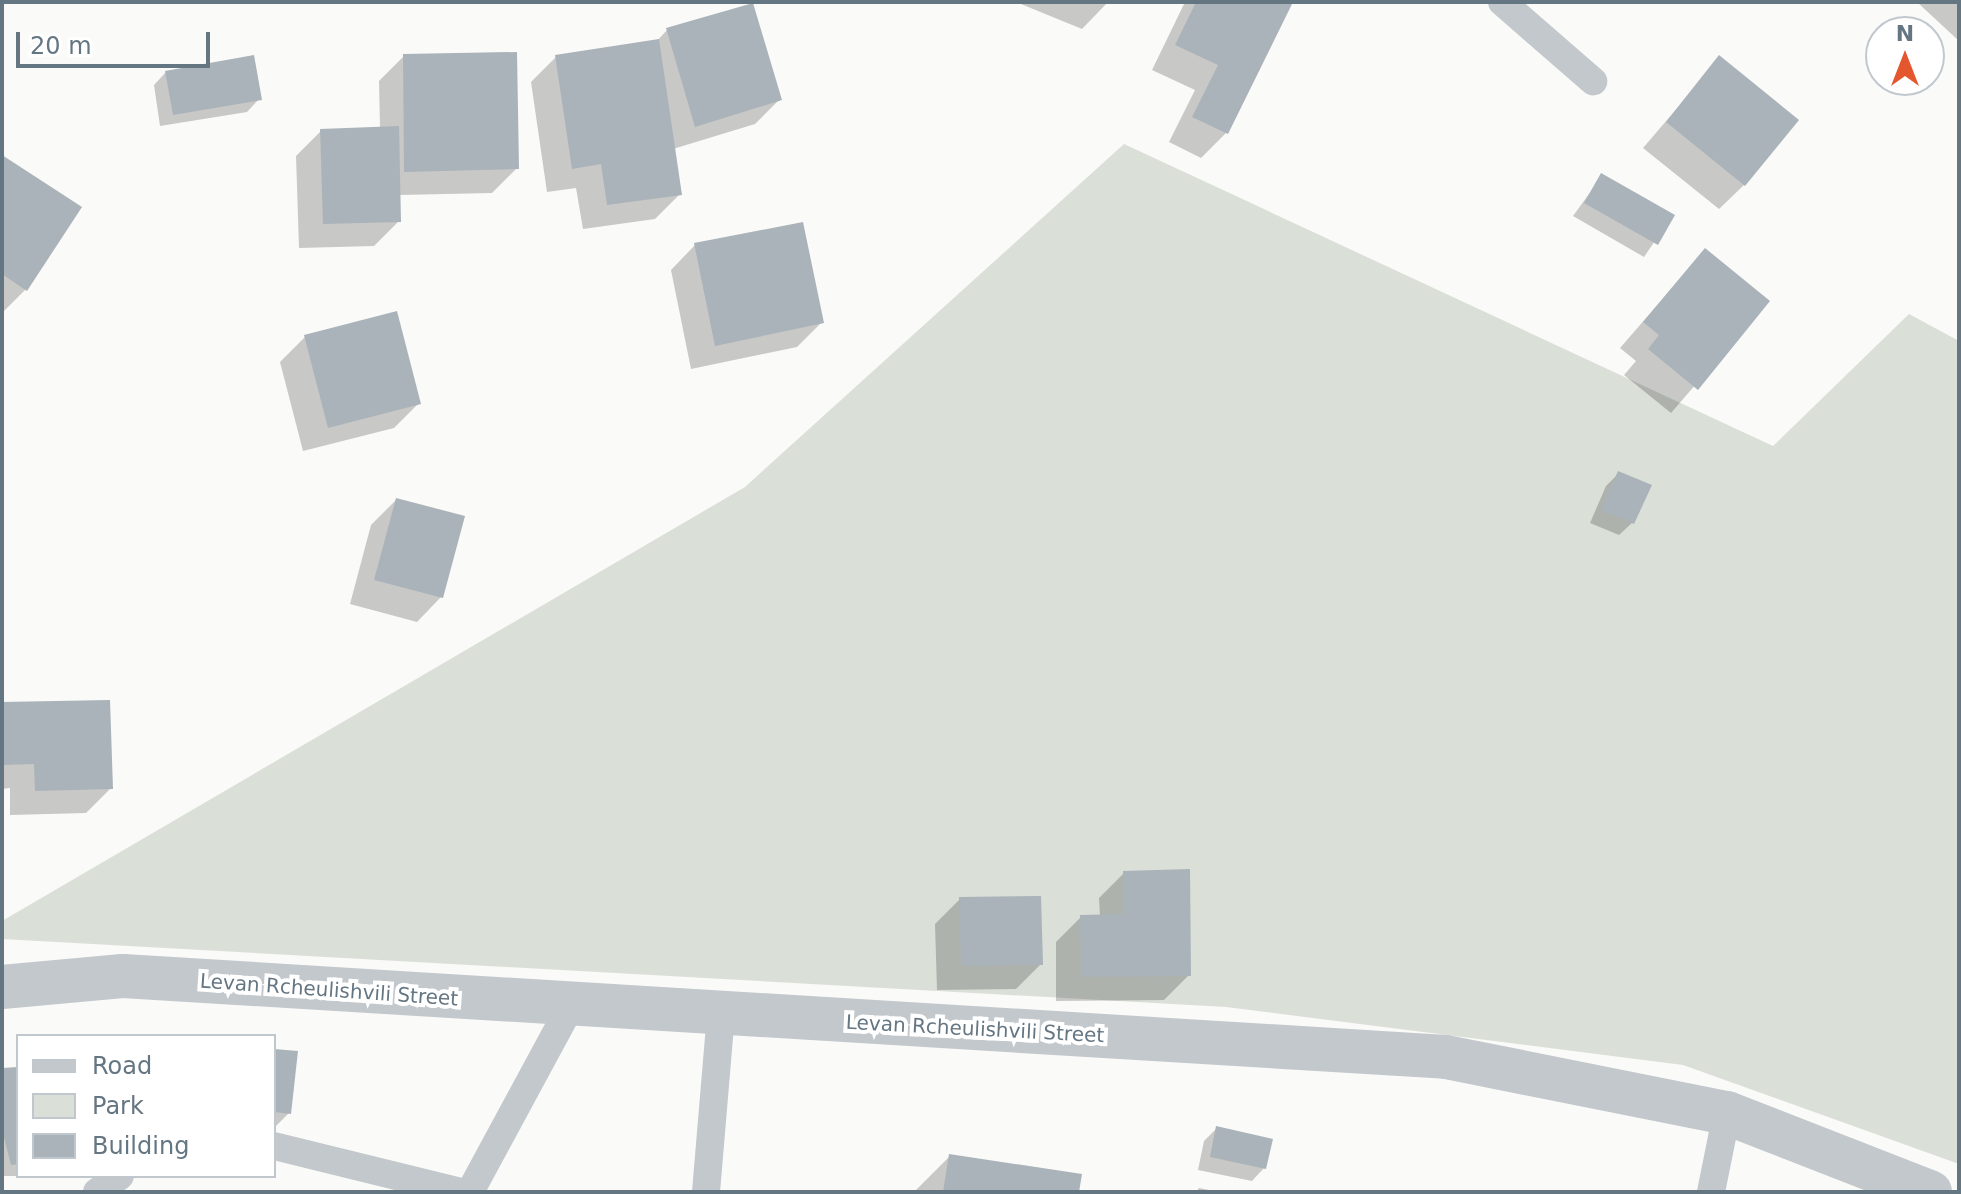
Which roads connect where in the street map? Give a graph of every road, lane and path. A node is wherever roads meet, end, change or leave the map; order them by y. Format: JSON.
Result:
{"nodes":[{"id":1,"x":1502,"y":2,"type":"edge"},
{"id":2,"x":1593,"y":81,"type":"dead end"},
{"id":3,"x":2,"y":987,"type":"edge"},
{"id":4,"x":570,"y":1007,"type":"junction"},
{"id":5,"x":721,"y":1014,"type":"junction"},
{"id":6,"x":1727,"y":1113,"type":"junction"},
{"id":7,"x":276,"y":1146,"type":"edge"},
{"id":8,"x":117,"y":1178,"type":"edge"},
{"id":9,"x":97,"y":1192,"type":"edge"},
{"id":10,"x":461,"y":1192,"type":"edge"},
{"id":11,"x":470,"y":1192,"type":"edge"},
{"id":12,"x":706,"y":1192,"type":"edge"},
{"id":13,"x":1711,"y":1192,"type":"edge"},
{"id":14,"x":1930,"y":1192,"type":"edge"}],
"edges":[{"from":1,"to":2,"type":"lane"},
{"from":3,"to":4,"type":"street","name":"Levan Rcheulishvili Street"},
{"from":4,"to":5,"type":"street","name":"Levan Rcheulishvili Street"},
{"from":4,"to":11,"type":"lane"},
{"from":5,"to":6,"type":"street","name":"Levan Rcheulishvili Street"},
{"from":5,"to":12,"type":"lane"},
{"from":6,"to":13,"type":"lane"},
{"from":6,"to":14,"type":"street","name":"Levan Rcheulishvili Street"},
{"from":7,"to":10,"type":"lane"},
{"from":8,"to":9,"type":"lane"}]}
